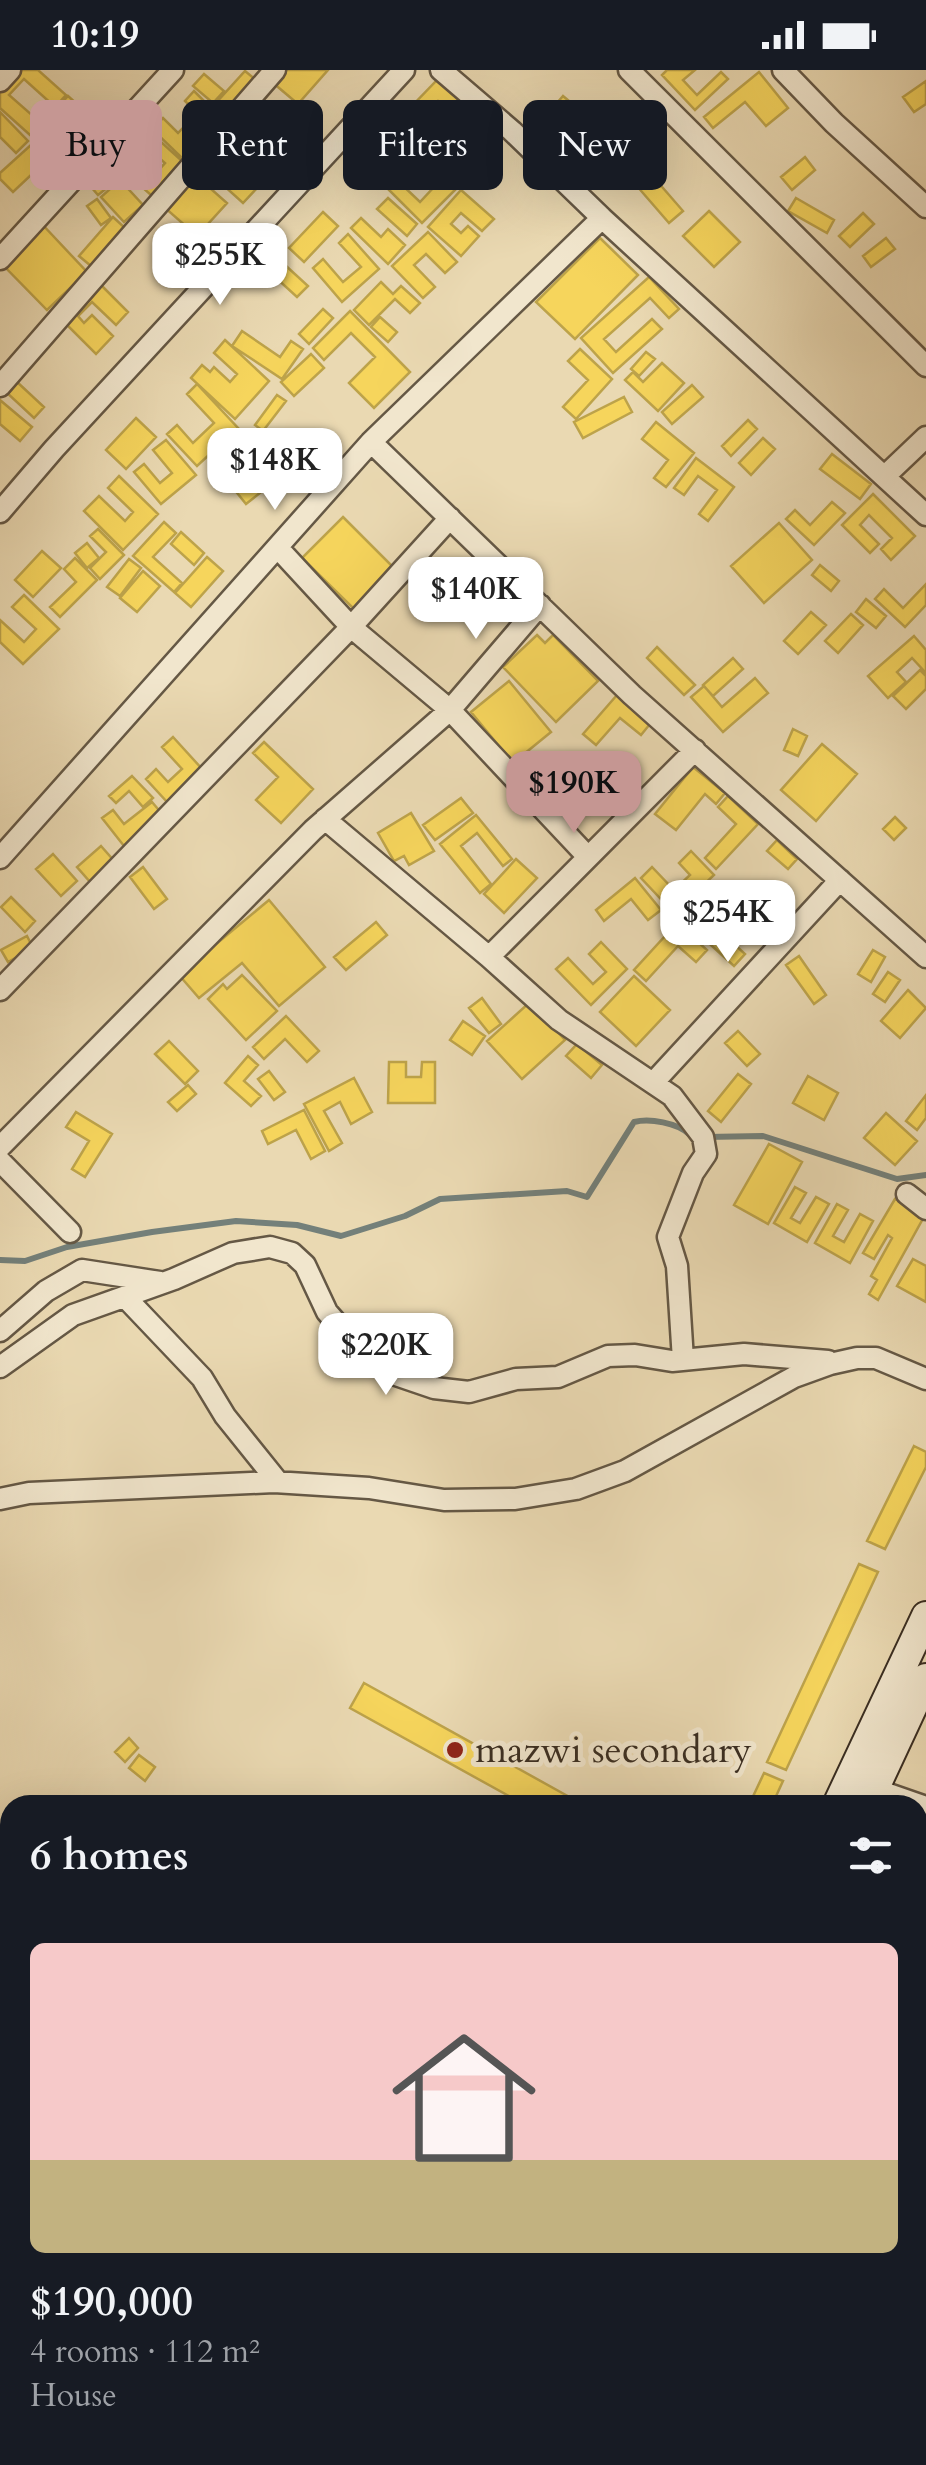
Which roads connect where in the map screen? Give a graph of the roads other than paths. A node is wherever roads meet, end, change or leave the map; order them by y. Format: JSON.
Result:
{"nodes":[{"id":1,"x":10,"y":70,"type":"edge"},
{"id":2,"x":173,"y":70,"type":"edge"},
{"id":3,"x":275,"y":70,"type":"edge"},
{"id":4,"x":404,"y":70,"type":"edge"},
{"id":5,"x":441,"y":70,"type":"edge"},
{"id":6,"x":629,"y":70,"type":"edge"},
{"id":7,"x":783,"y":70,"type":"edge"},
{"id":8,"x":0,"y":82,"type":"edge"},
{"id":9,"x":926,"y":207,"type":"edge"},
{"id":10,"x":602,"y":218,"type":"junction"},
{"id":11,"x":0,"y":259,"type":"edge"},
{"id":12,"x":926,"y":366,"type":"edge"},
{"id":13,"x":0,"y":386,"type":"edge"},
{"id":14,"x":926,"y":436,"type":"edge"},
{"id":15,"x":371,"y":442,"type":"junction"},
{"id":16,"x":885,"y":476,"type":"junction"},
{"id":17,"x":0,"y":512,"type":"edge"},
{"id":18,"x":926,"y":515,"type":"edge"},
{"id":19,"x":450,"y":518,"type":"junction"},
{"id":20,"x":278,"y":548,"type":"junction"},
{"id":21,"x":540,"y":606,"type":"junction"},
{"id":22,"x":350,"y":627,"type":"junction"},
{"id":23,"x":450,"y":710,"type":"junction"},
{"id":24,"x":694,"y":750,"type":"junction"},
{"id":25,"x":326,"y":819,"type":"junction"},
{"id":26,"x":588,"y":857,"type":"junction"},
{"id":27,"x":0,"y":858,"type":"edge"},
{"id":28,"x":840,"y":880,"type":"junction"},
{"id":29,"x":489,"y":957,"type":"junction"},
{"id":30,"x":926,"y":957,"type":"edge"},
{"id":31,"x":0,"y":990,"type":"edge"},
{"id":32,"x":654,"y":1084,"type":"junction"},
{"id":33,"x":0,"y":1147,"type":"edge"},
{"id":34,"x":0,"y":1161,"type":"edge"},
{"id":35,"x":907,"y":1194,"type":"dead end"},
{"id":36,"x":926,"y":1209,"type":"edge"},
{"id":37,"x":70,"y":1232,"type":"dead end"},
{"id":38,"x":164,"y":1282,"type":"junction"},
{"id":39,"x":125,"y":1297,"type":"junction"},
{"id":40,"x":0,"y":1332,"type":"edge"},
{"id":41,"x":683,"y":1360,"type":"junction"},
{"id":42,"x":839,"y":1362,"type":"junction"},
{"id":43,"x":0,"y":1368,"type":"edge"},
{"id":44,"x":926,"y":1379,"type":"edge"},
{"id":45,"x":278,"y":1482,"type":"junction"},
{"id":46,"x":0,"y":1499,"type":"edge"},
{"id":47,"x":926,"y":1616,"type":"edge"},
{"id":48,"x":926,"y":1678,"type":"edge"},
{"id":49,"x":842,"y":1795,"type":"edge"},
{"id":50,"x":872,"y":1795,"type":"edge"}],
"edges":[{"from":1,"to":8,"type":"street"},
{"from":2,"to":11,"type":"street"},
{"from":3,"to":13,"type":"street"},
{"from":4,"to":17,"type":"street"},
{"from":5,"to":10,"type":"street"},
{"from":6,"to":12,"type":"street"},
{"from":7,"to":9,"type":"street"},
{"from":10,"to":15,"type":"street"},
{"from":10,"to":16,"type":"street"},
{"from":14,"to":16,"type":"street"},
{"from":15,"to":19,"type":"street"},
{"from":15,"to":20,"type":"street"},
{"from":16,"to":18,"type":"street"},
{"from":19,"to":21,"type":"street"},
{"from":19,"to":22,"type":"street"},
{"from":20,"to":22,"type":"street"},
{"from":20,"to":27,"type":"street"},
{"from":21,"to":23,"type":"street"},
{"from":21,"to":24,"type":"street"},
{"from":22,"to":23,"type":"street"},
{"from":22,"to":31,"type":"street"},
{"from":23,"to":25,"type":"street"},
{"from":23,"to":26,"type":"street"},
{"from":24,"to":26,"type":"street"},
{"from":24,"to":28,"type":"street"},
{"from":25,"to":29,"type":"street"},
{"from":25,"to":33,"type":"street"},
{"from":26,"to":29,"type":"street"},
{"from":28,"to":30,"type":"street"},
{"from":28,"to":32,"type":"street"},
{"from":29,"to":32,"type":"street"},
{"from":32,"to":41,"type":"street"},
{"from":34,"to":37,"type":"street"},
{"from":35,"to":36,"type":"street"},
{"from":38,"to":39,"type":"street"},
{"from":38,"to":40,"type":"street"},
{"from":38,"to":41,"type":"street"},
{"from":39,"to":43,"type":"street"},
{"from":39,"to":45,"type":"street"},
{"from":41,"to":42,"type":"street"},
{"from":42,"to":44,"type":"street"},
{"from":42,"to":45,"type":"street"},
{"from":45,"to":46,"type":"street"},
{"from":47,"to":49,"type":"main road"},
{"from":48,"to":50,"type":"main road"}]}
